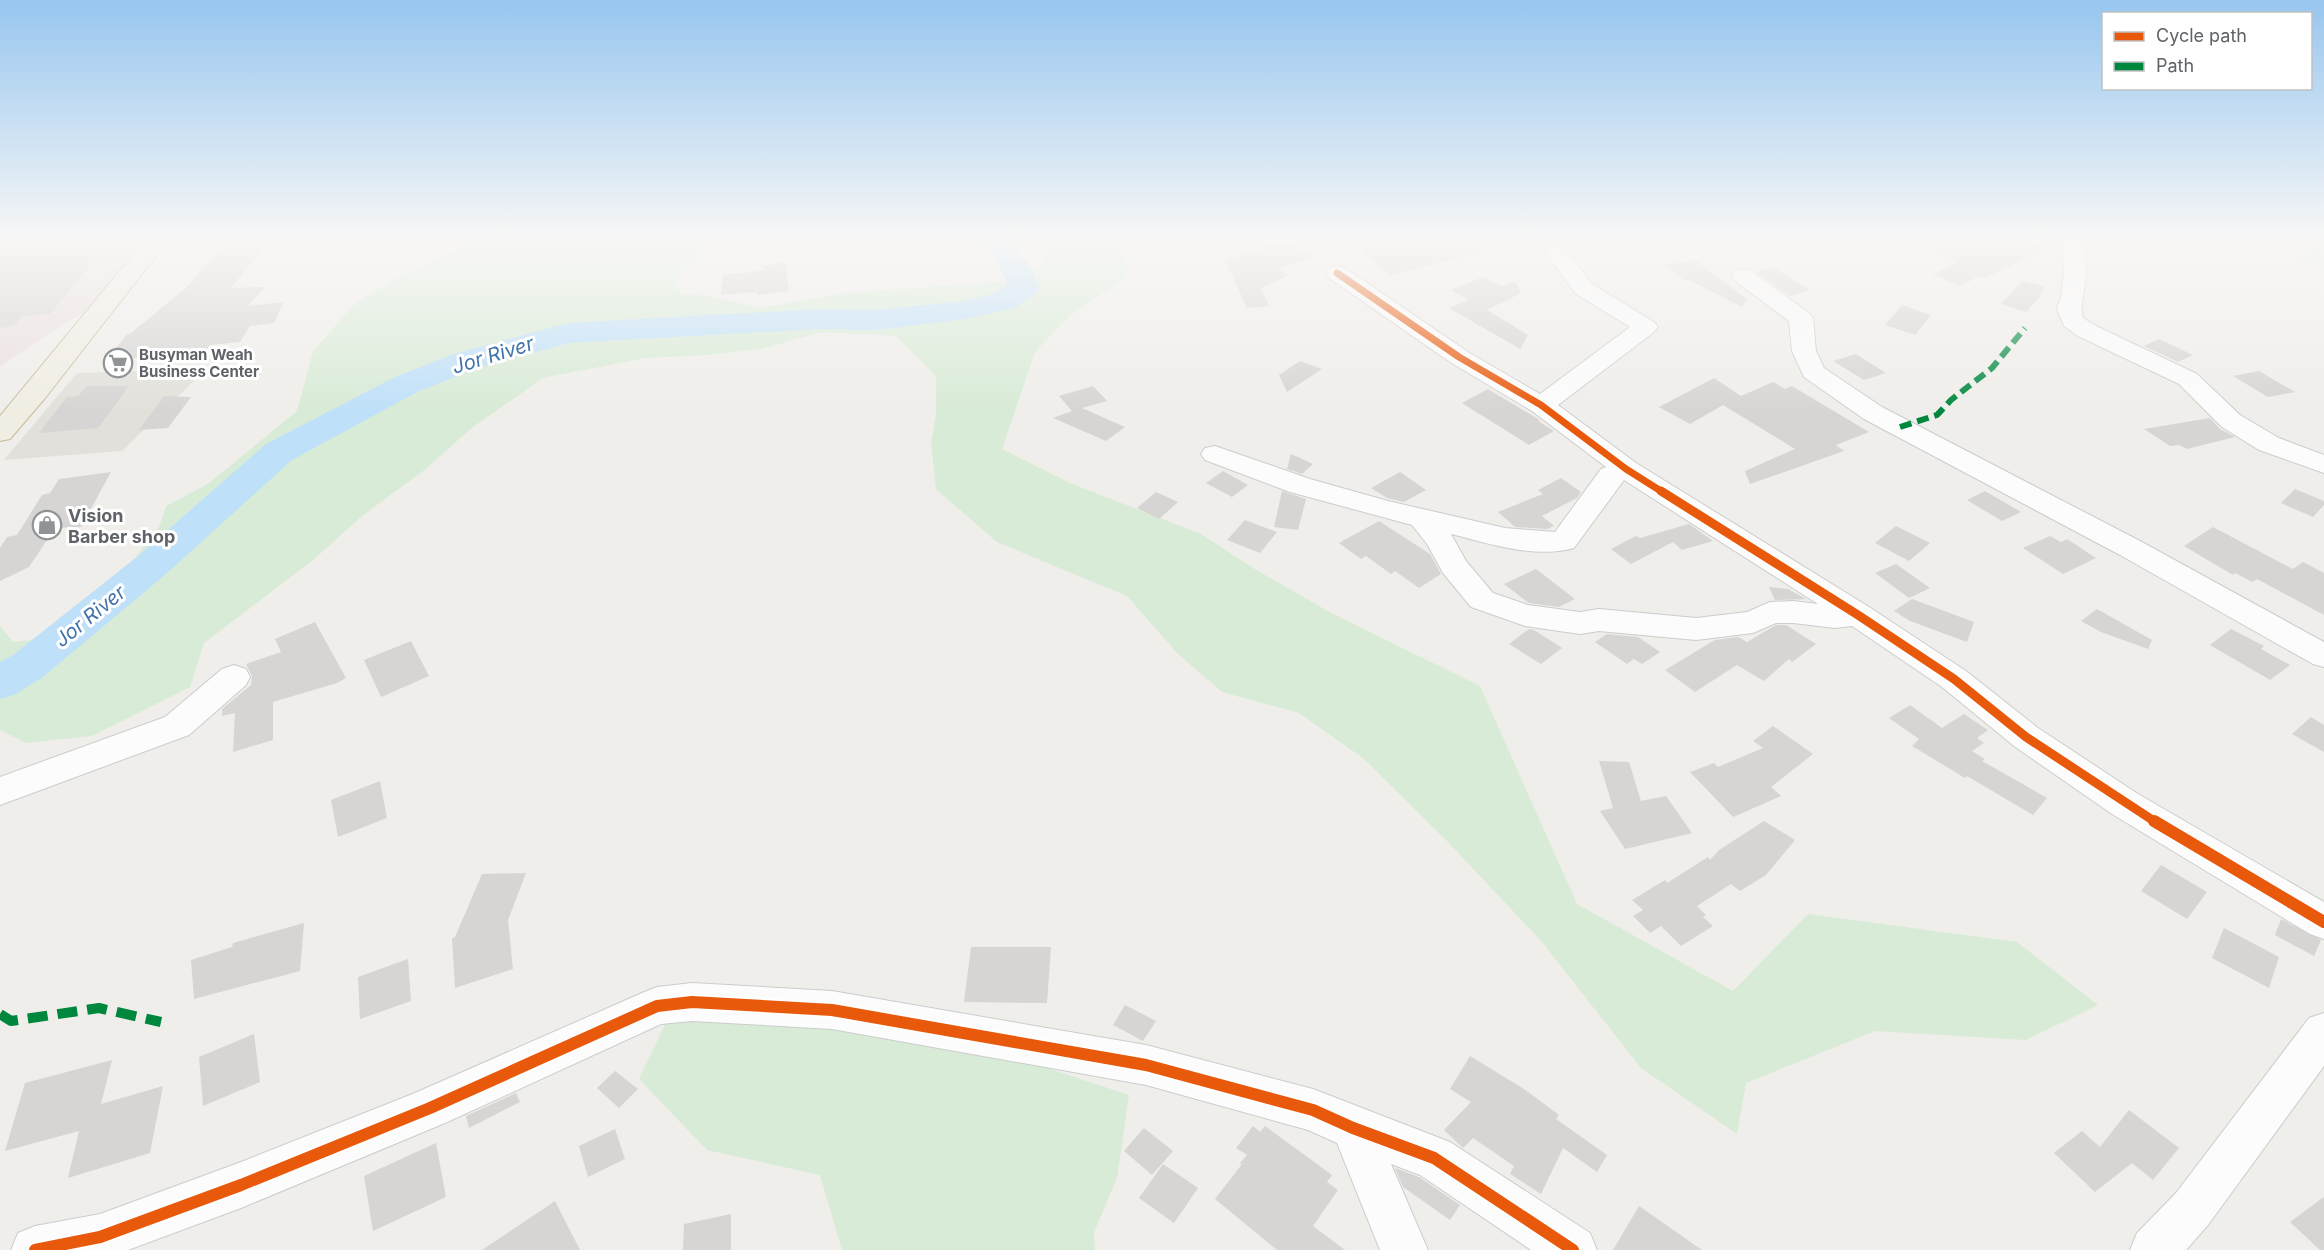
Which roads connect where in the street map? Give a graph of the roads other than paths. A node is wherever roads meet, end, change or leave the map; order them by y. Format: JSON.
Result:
{"nodes":[{"id":1,"x":112,"y":296,"type":"edge"},
{"id":2,"x":1371,"y":296,"type":"edge"},
{"id":3,"x":1596,"y":296,"type":"edge"},
{"id":4,"x":1771,"y":296,"type":"edge"},
{"id":5,"x":2073,"y":296,"type":"edge"},
{"id":6,"x":1541,"y":405,"type":"junction"},
{"id":7,"x":0,"y":433,"type":"edge"},
{"id":8,"x":1215,"y":454,"type":"dead end"},
{"id":9,"x":2324,"y":465,"type":"edge"},
{"id":10,"x":1626,"y":469,"type":"junction"},
{"id":11,"x":1422,"y":518,"type":"junction"},
{"id":12,"x":1858,"y":615,"type":"junction"},
{"id":13,"x":2324,"y":656,"type":"edge"},
{"id":14,"x":234,"y":677,"type":"dead end"},
{"id":15,"x":0,"y":792,"type":"edge"},
{"id":16,"x":2324,"y":922,"type":"edge"},
{"id":17,"x":2324,"y":1032,"type":"edge"},
{"id":18,"x":1353,"y":1128,"type":"junction"},
{"id":19,"x":36,"y":1250,"type":"edge"},
{"id":20,"x":1404,"y":1250,"type":"edge"},
{"id":21,"x":1573,"y":1250,"type":"edge"},
{"id":22,"x":2154,"y":1250,"type":"edge"}],
"edges":[{"from":1,"to":7,"type":"highway"},
{"from":2,"to":6,"type":"street"},
{"from":3,"to":6,"type":"street"},
{"from":4,"to":13,"type":"street"},
{"from":5,"to":9,"type":"street"},
{"from":6,"to":10,"type":"street"},
{"from":8,"to":11,"type":"street"},
{"from":10,"to":11,"type":"street"},
{"from":10,"to":12,"type":"street"},
{"from":11,"to":12,"type":"street"},
{"from":12,"to":16,"type":"street"},
{"from":14,"to":15,"type":"street"},
{"from":17,"to":22,"type":"street"},
{"from":18,"to":19,"type":"street"},
{"from":18,"to":20,"type":"street"},
{"from":18,"to":21,"type":"street"}]}
